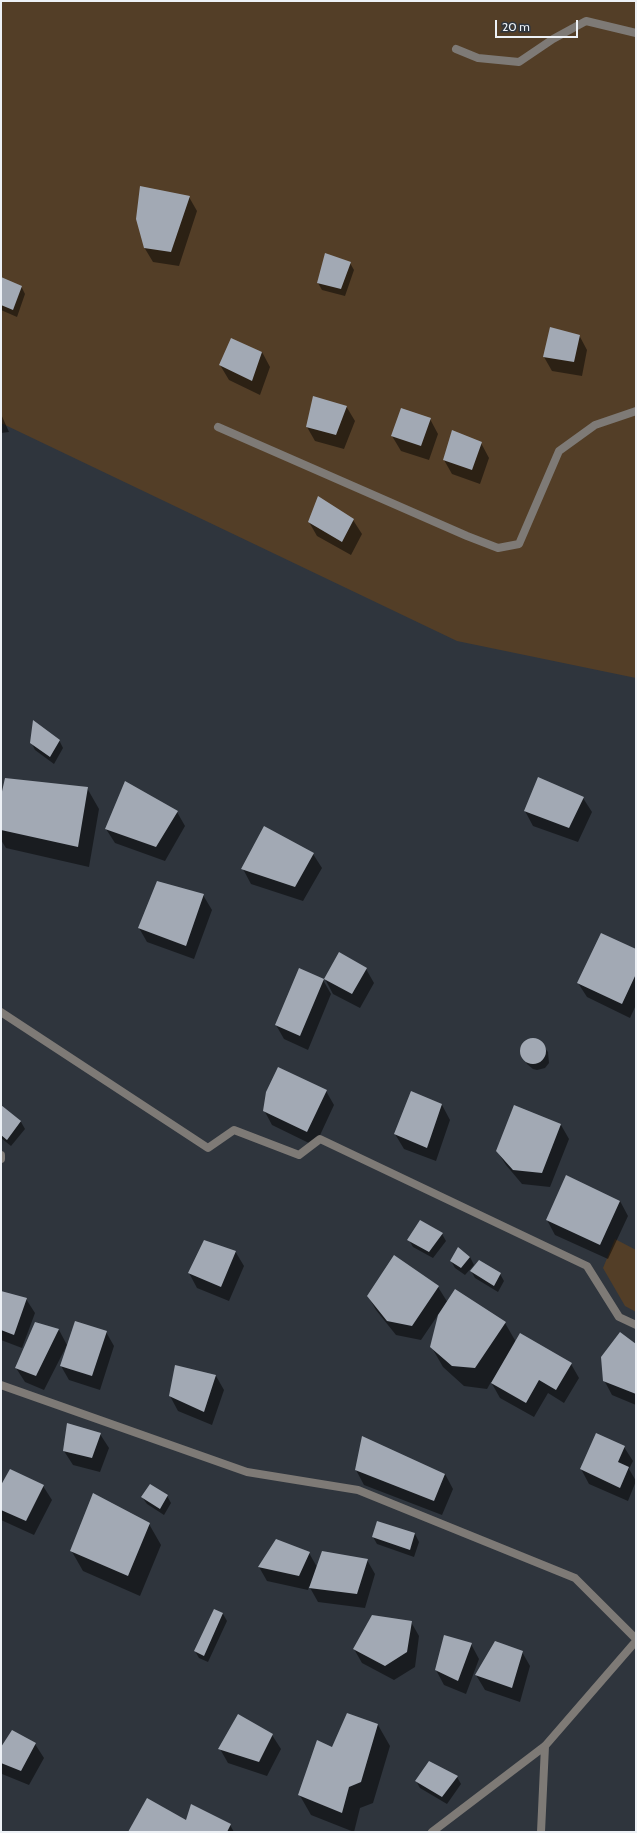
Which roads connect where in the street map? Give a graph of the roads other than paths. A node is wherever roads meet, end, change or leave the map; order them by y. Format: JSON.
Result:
{"nodes":[{"id":1,"x":636,"y":33,"type":"edge"},
{"id":2,"x":456,"y":49,"type":"dead end"},
{"id":3,"x":636,"y":411,"type":"edge"},
{"id":4,"x":218,"y":427,"type":"dead end"},
{"id":5,"x":1,"y":1012,"type":"edge"},
{"id":6,"x":1,"y":1156,"type":"edge"},
{"id":7,"x":1,"y":1159,"type":"edge"},
{"id":8,"x":636,"y":1325,"type":"edge"},
{"id":9,"x":1,"y":1386,"type":"edge"},
{"id":10,"x":636,"y":1640,"type":"edge"},
{"id":11,"x":545,"y":1746,"type":"junction"},
{"id":12,"x":432,"y":1832,"type":"edge"},
{"id":13,"x":541,"y":1832,"type":"edge"}],
"edges":[{"from":1,"to":2,"type":"street"},
{"from":3,"to":4,"type":"street"},
{"from":5,"to":8,"type":"street"},
{"from":6,"to":7,"type":"street"},
{"from":9,"to":10,"type":"street"},
{"from":10,"to":11,"type":"street"},
{"from":11,"to":12,"type":"street"},
{"from":11,"to":13,"type":"street"}]}
